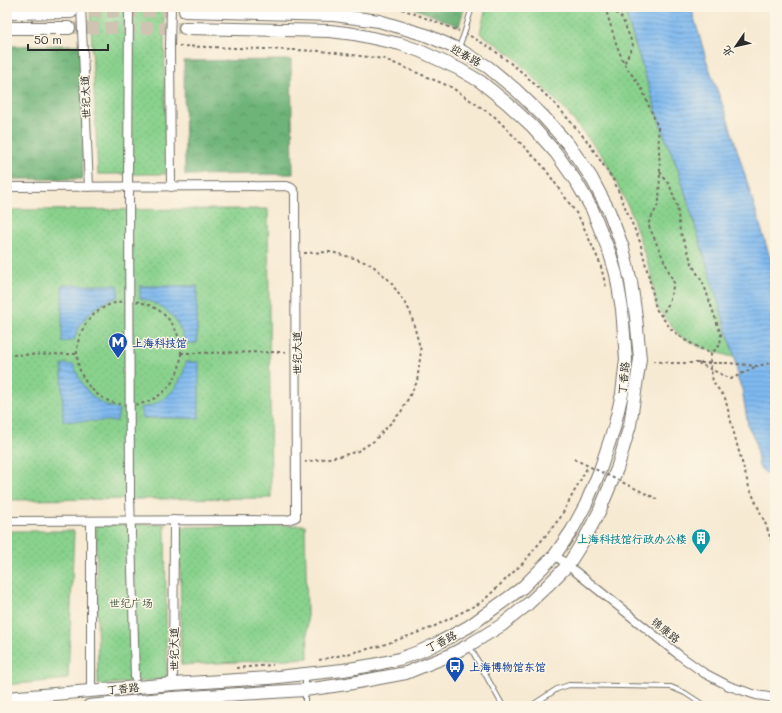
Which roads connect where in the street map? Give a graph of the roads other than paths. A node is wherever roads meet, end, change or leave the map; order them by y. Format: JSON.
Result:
{"nodes":[{"id":1,"x":129,"y":7,"type":"edge"},
{"id":2,"x":171,"y":7,"type":"edge"},
{"id":3,"x":472,"y":7,"type":"edge"},
{"id":4,"x":76,"y":10,"type":"edge"},
{"id":5,"x":185,"y":11,"type":"dead end"},
{"id":6,"x":349,"y":12,"type":"edge"},
{"id":7,"x":7,"y":13,"type":"edge"},
{"id":8,"x":7,"y":28,"type":"edge"},
{"id":9,"x":69,"y":28,"type":"tunnel mouth"},
{"id":10,"x":184,"y":28,"type":"tunnel mouth"},
{"id":11,"x":458,"y":49,"type":"junction"},
{"id":12,"x":171,"y":186,"type":"junction"},
{"id":13,"x":7,"y":187,"type":"edge"},
{"id":14,"x":89,"y":187,"type":"junction"},
{"id":15,"x":128,"y":187,"type":"junction"},
{"id":16,"x":616,"y":274,"type":"joint"},
{"id":17,"x":631,"y":282,"type":"joint"},
{"id":18,"x":131,"y":520,"type":"junction"},
{"id":19,"x":174,"y":520,"type":"junction"},
{"id":20,"x":7,"y":521,"type":"edge"},
{"id":21,"x":91,"y":521,"type":"junction"},
{"id":22,"x":556,"y":555,"type":"junction"},
{"id":23,"x":568,"y":565,"type":"junction"},
{"id":24,"x":469,"y":646,"type":"junction"},
{"id":25,"x":305,"y":674,"type":"junction"},
{"id":26,"x":135,"y":677,"type":"dead end"},
{"id":27,"x":173,"y":684,"type":"junction"},
{"id":28,"x":91,"y":690,"type":"junction"},
{"id":29,"x":305,"y":690,"type":"junction"},
{"id":30,"x":7,"y":698,"type":"edge"},
{"id":31,"x":775,"y":698,"type":"edge"},
{"id":32,"x":173,"y":702,"type":"edge"},
{"id":33,"x":90,"y":706,"type":"edge"},
{"id":34,"x":305,"y":706,"type":"edge"},
{"id":35,"x":503,"y":706,"type":"edge"},
{"id":36,"x":531,"y":706,"type":"edge"},
{"id":37,"x":705,"y":706,"type":"edge"}],
"edges":[{"from":1,"to":15,"type":"street"},
{"from":2,"to":12,"type":"street"},
{"from":3,"to":11,"type":"lane"},
{"from":4,"to":7,"type":"street"},
{"from":4,"to":14,"type":"street","name":"世纪大道"},
{"from":5,"to":6,"type":"street","name":"迎春路"},
{"from":6,"to":11,"type":"street","name":"迎春路"},
{"from":8,"to":9,"type":"street"},
{"from":10,"to":16,"type":"street","name":"迎春路"},
{"from":11,"to":17,"type":"street","name":"迎春路"},
{"from":12,"to":15,"type":"street","name":"世纪大道"},
{"from":12,"to":19,"type":"street","name":"世纪大道"},
{"from":13,"to":14,"type":"street","name":"世纪大道"},
{"from":14,"to":15,"type":"street","name":"世纪大道"},
{"from":15,"to":18,"type":"street"},
{"from":16,"to":22,"type":"street","name":"丁香路"},
{"from":17,"to":23,"type":"street","name":"丁香路"},
{"from":18,"to":19,"type":"street","name":"世纪大道"},
{"from":18,"to":21,"type":"street","name":"世纪大道"},
{"from":18,"to":26,"type":"street"},
{"from":19,"to":27,"type":"street","name":"世纪大道"},
{"from":20,"to":21,"type":"street","name":"世纪大道"},
{"from":21,"to":28,"type":"street"},
{"from":22,"to":23,"type":"street","name":"锦康路"},
{"from":22,"to":25,"type":"street","name":"丁香路"},
{"from":23,"to":24,"type":"street","name":"丁香路"},
{"from":23,"to":31,"type":"street","name":"锦康路"},
{"from":24,"to":29,"type":"street","name":"丁香路"},
{"from":24,"to":35,"type":"lane"},
{"from":25,"to":27,"type":"street","name":"丁香路"},
{"from":25,"to":29,"type":"lane"},
{"from":27,"to":28,"type":"street","name":"丁香路"},
{"from":27,"to":32,"type":"street","name":"世纪大道"},
{"from":28,"to":30,"type":"street","name":"丁香路"},
{"from":28,"to":33,"type":"street"},
{"from":29,"to":32,"type":"street","name":"丁香路"},
{"from":29,"to":34,"type":"lane"},
{"from":32,"to":33,"type":"street","name":"丁香路"},
{"from":36,"to":37,"type":"lane"}]}
